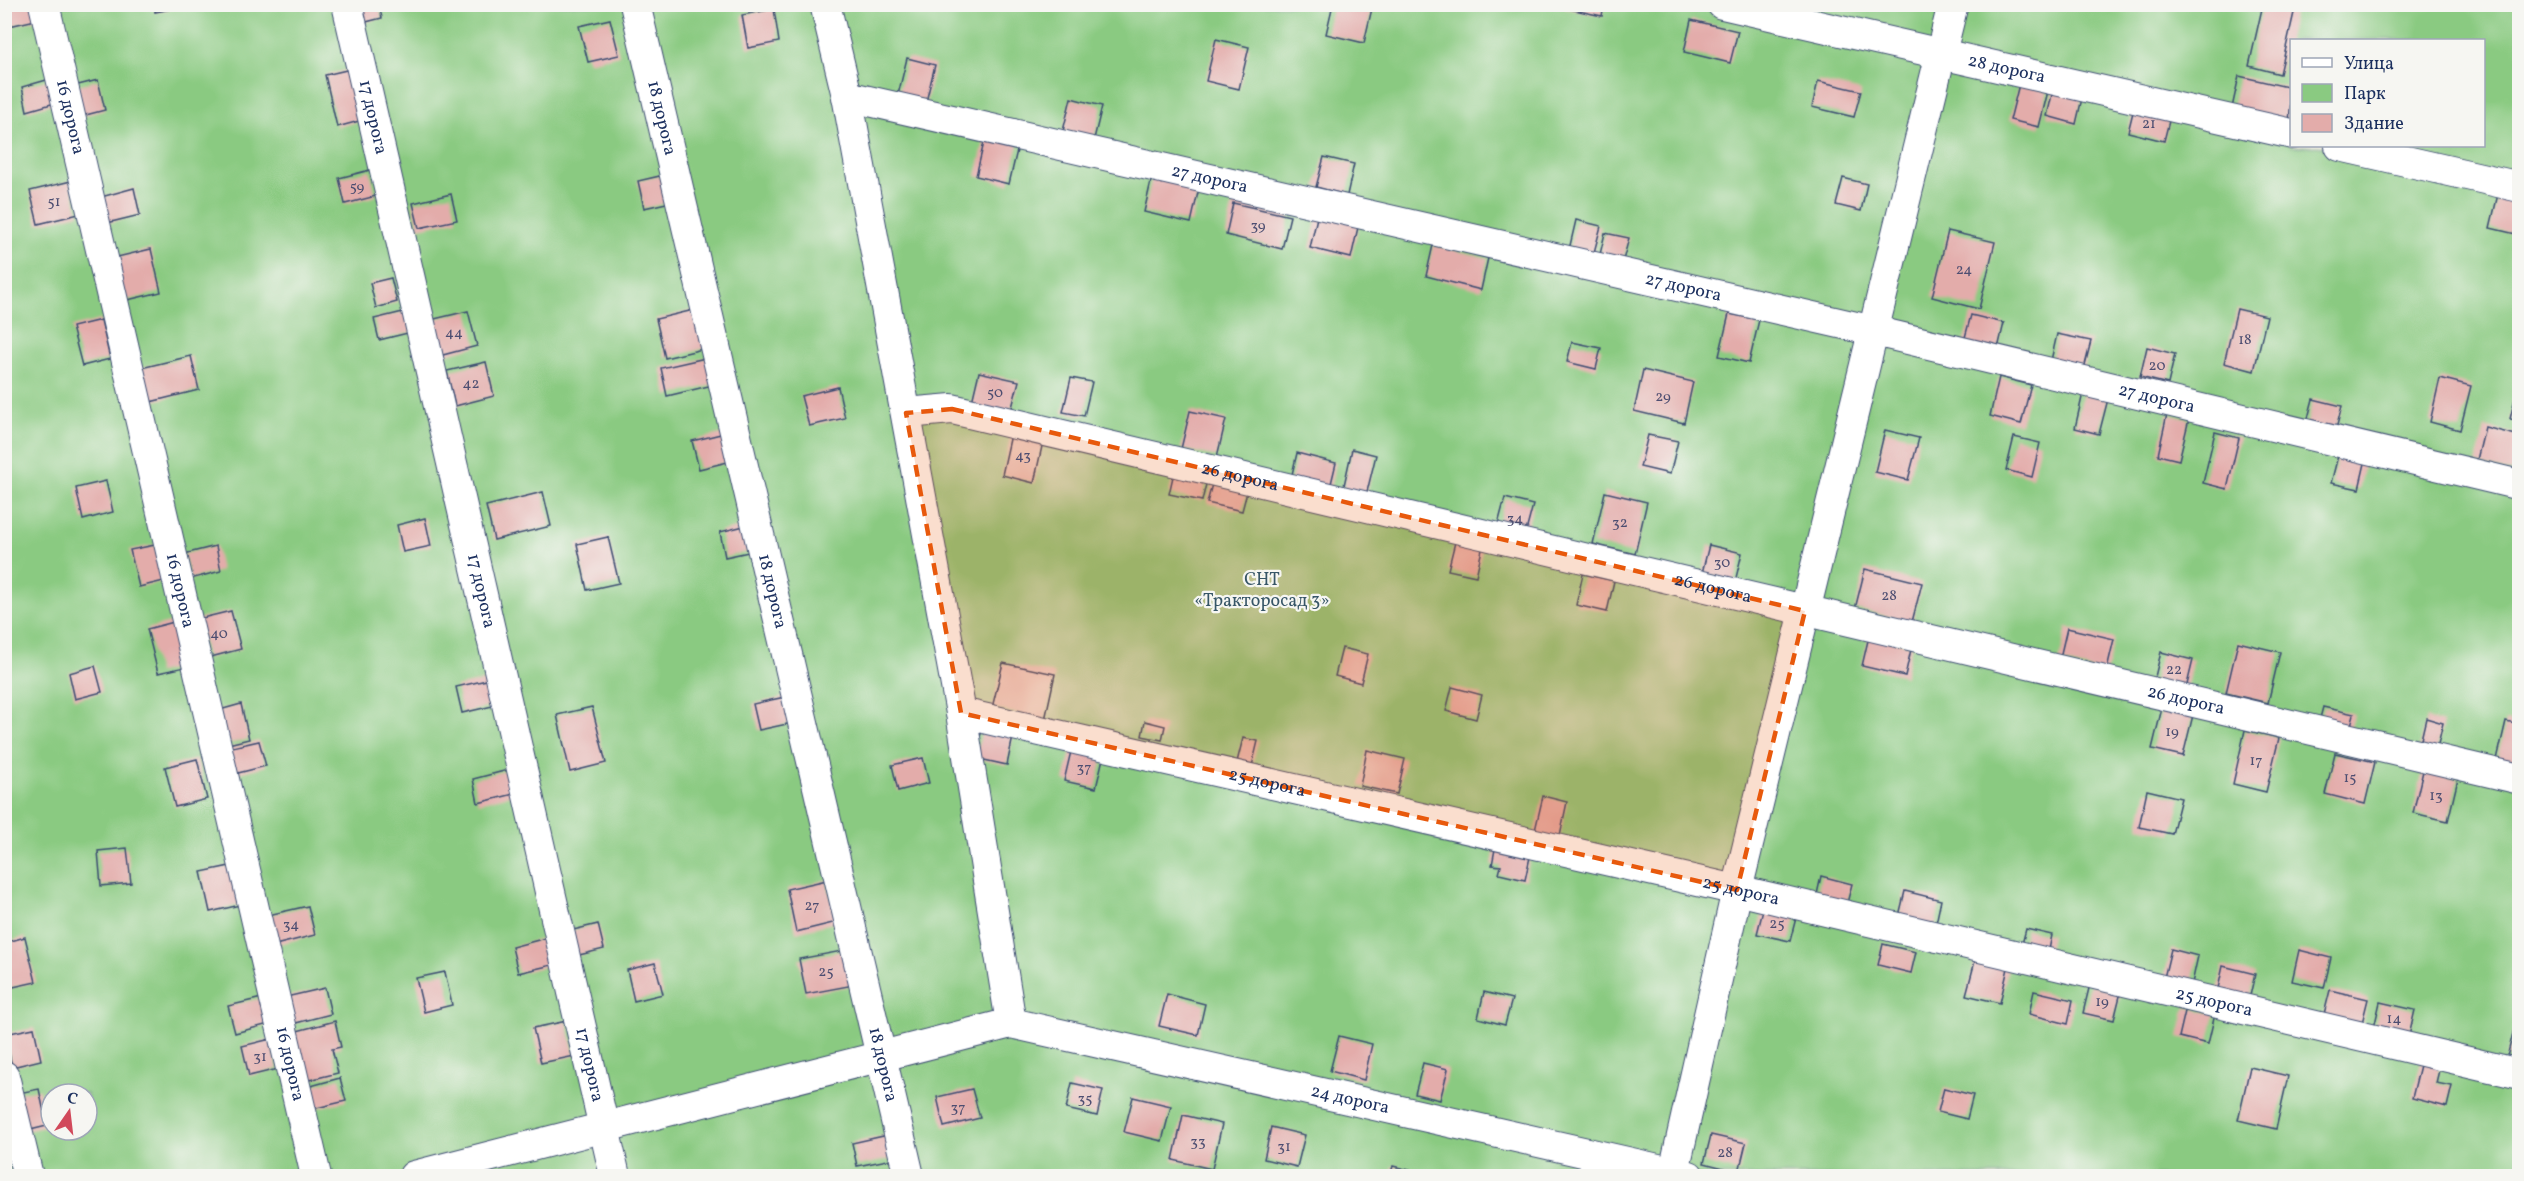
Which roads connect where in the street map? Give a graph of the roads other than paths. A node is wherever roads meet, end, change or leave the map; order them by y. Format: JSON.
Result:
{"nodes":[{"id":1,"x":44,"y":4,"type":"edge"},
{"id":2,"x":347,"y":4,"type":"edge"},
{"id":3,"x":635,"y":4,"type":"edge"},
{"id":4,"x":825,"y":4,"type":"edge"},
{"id":5,"x":1722,"y":4,"type":"edge"},
{"id":6,"x":1953,"y":4,"type":"edge"},
{"id":7,"x":1941,"y":54,"type":"junction"},
{"id":8,"x":847,"y":96,"type":"junction"},
{"id":9,"x":2290,"y":134,"type":"edge"},
{"id":10,"x":2344,"y":147,"type":"edge"},
{"id":11,"x":2520,"y":187,"type":"edge"},
{"id":12,"x":1874,"y":331,"type":"junction"},
{"id":13,"x":906,"y":413,"type":"junction"},
{"id":14,"x":2520,"y":485,"type":"edge"},
{"id":15,"x":1804,"y":611,"type":"junction"},
{"id":16,"x":961,"y":713,"type":"junction"},
{"id":17,"x":2520,"y":779,"type":"edge"},
{"id":18,"x":1737,"y":890,"type":"junction"},
{"id":19,"x":1011,"y":1023,"type":"junction"},
{"id":20,"x":881,"y":1058,"type":"junction"},
{"id":21,"x":2520,"y":1074,"type":"edge"},
{"id":22,"x":4,"y":1076,"type":"edge"},
{"id":23,"x":605,"y":1129,"type":"junction"},
{"id":24,"x":1679,"y":1175,"type":"edge"},
{"id":25,"x":28,"y":1176,"type":"edge"},
{"id":26,"x":316,"y":1176,"type":"edge"},
{"id":27,"x":414,"y":1176,"type":"edge"},
{"id":28,"x":615,"y":1176,"type":"edge"},
{"id":29,"x":909,"y":1176,"type":"edge"}],
"edges":[{"from":1,"to":26,"type":"street","name":"16 дорога"},
{"from":2,"to":23,"type":"street","name":"17 дорога"},
{"from":3,"to":20,"type":"street","name":"18 дорога"},
{"from":4,"to":8,"type":"street"},
{"from":5,"to":7,"type":"street","name":"28 дорога"},
{"from":6,"to":7,"type":"street"},
{"from":7,"to":9,"type":"street","name":"28 дорога"},
{"from":7,"to":12,"type":"street"},
{"from":8,"to":12,"type":"street","name":"27 дорога"},
{"from":8,"to":13,"type":"street"},
{"from":10,"to":11,"type":"street"},
{"from":12,"to":14,"type":"street","name":"27 дорога"},
{"from":12,"to":15,"type":"street"},
{"from":13,"to":15,"type":"street","name":"26 дорога"},
{"from":13,"to":16,"type":"street"},
{"from":15,"to":17,"type":"street","name":"26 дорога"},
{"from":15,"to":18,"type":"street"},
{"from":16,"to":18,"type":"street","name":"25 дорога"},
{"from":16,"to":19,"type":"street"},
{"from":18,"to":21,"type":"street","name":"25 дорога"},
{"from":18,"to":24,"type":"street"},
{"from":19,"to":20,"type":"street"},
{"from":19,"to":24,"type":"street","name":"24 дорога"},
{"from":20,"to":23,"type":"street"},
{"from":20,"to":29,"type":"street","name":"18 дорога"},
{"from":22,"to":25,"type":"street"},
{"from":23,"to":27,"type":"street"},
{"from":23,"to":28,"type":"street","name":"17 дорога"}]}
